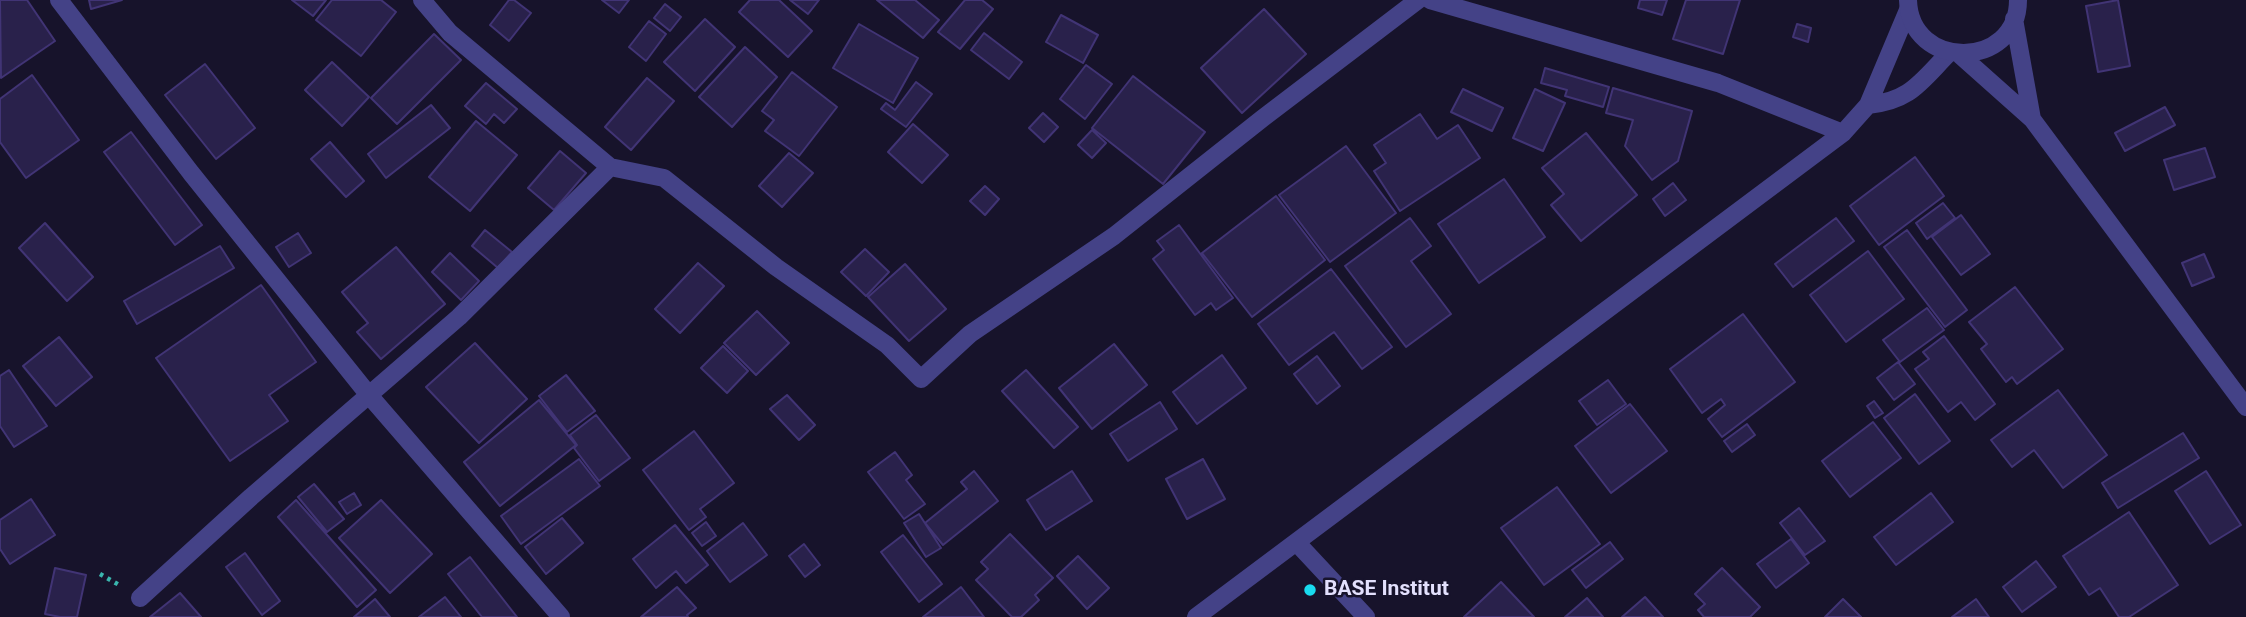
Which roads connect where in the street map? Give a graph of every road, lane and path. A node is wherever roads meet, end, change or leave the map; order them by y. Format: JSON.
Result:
{"nodes":[{"id":1,"x":59,"y":0,"type":"edge"},
{"id":2,"x":422,"y":0,"type":"edge"},
{"id":3,"x":1418,"y":0,"type":"edge"},
{"id":4,"x":1430,"y":0,"type":"edge"},
{"id":5,"x":2018,"y":0,"type":"edge"},
{"id":6,"x":1908,"y":5,"type":"edge"},
{"id":7,"x":2014,"y":19,"type":"junction"},
{"id":8,"x":1955,"y":53,"type":"junction"},
{"id":9,"x":1868,"y":105,"type":"junction"},
{"id":10,"x":2032,"y":119,"type":"junction"},
{"id":11,"x":1843,"y":133,"type":"junction"},
{"id":12,"x":610,"y":167,"type":"junction"},
{"id":13,"x":2238,"y":384,"type":"edge"},
{"id":14,"x":368,"y":394,"type":"junction"},
{"id":15,"x":2246,"y":407,"type":"edge"},
{"id":16,"x":1297,"y":543,"type":"junction"},
{"id":17,"x":140,"y":598,"type":"dead end"},
{"id":18,"x":561,"y":617,"type":"edge"},
{"id":19,"x":1196,"y":617,"type":"edge"},
{"id":20,"x":1366,"y":617,"type":"edge"}],
"edges":[{"from":1,"to":14,"type":"street"},
{"from":2,"to":12,"type":"street"},
{"from":3,"to":12,"type":"street"},
{"from":4,"to":11,"type":"street"},
{"from":5,"to":7,"type":"street"},
{"from":6,"to":8,"type":"street"},
{"from":6,"to":9,"type":"street"},
{"from":7,"to":8,"type":"street"},
{"from":7,"to":10,"type":"street"},
{"from":8,"to":9,"type":"street"},
{"from":8,"to":10,"type":"street"},
{"from":9,"to":11,"type":"street"},
{"from":10,"to":13,"type":"street"},
{"from":11,"to":16,"type":"street"},
{"from":12,"to":14,"type":"street"},
{"from":13,"to":15,"type":"street"},
{"from":14,"to":17,"type":"street"},
{"from":14,"to":18,"type":"street"},
{"from":16,"to":19,"type":"street"},
{"from":16,"to":20,"type":"street"}]}
